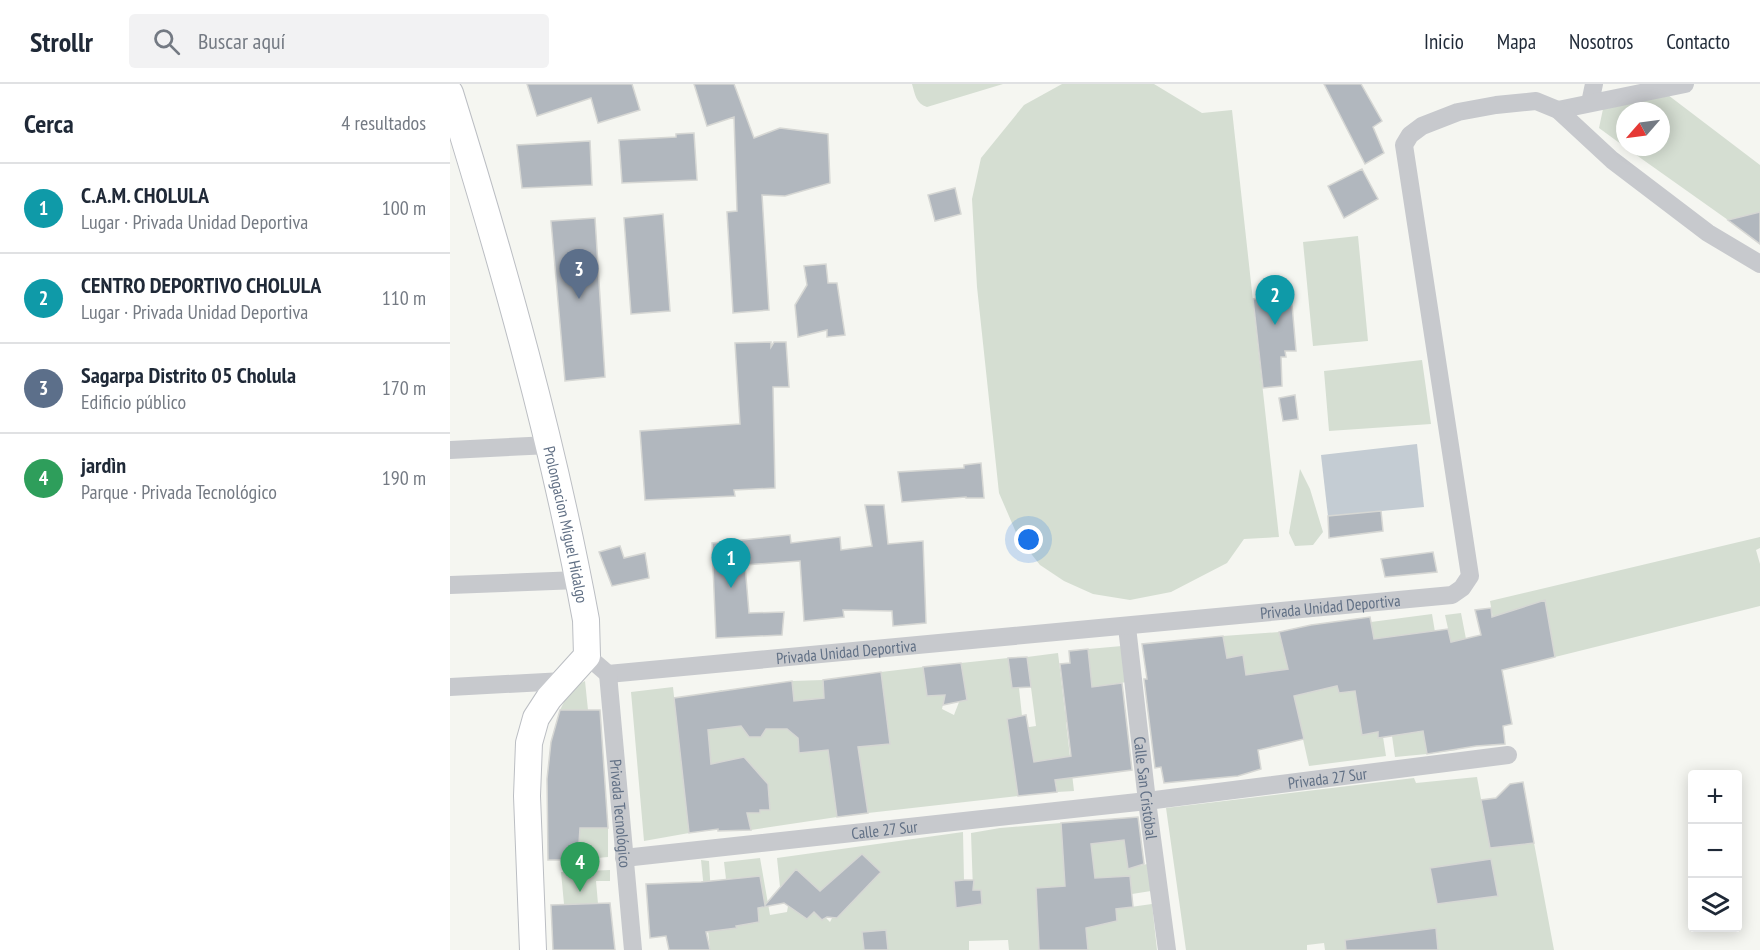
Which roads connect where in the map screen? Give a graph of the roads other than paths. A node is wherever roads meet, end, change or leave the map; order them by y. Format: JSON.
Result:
{"nodes":[{"id":1,"x":1594,"y":84,"type":"edge"},
{"id":2,"x":1685,"y":84,"type":"edge"},
{"id":3,"x":1640,"y":88,"type":"edge"},
{"id":4,"x":450,"y":93,"type":"edge"},
{"id":5,"x":1590,"y":104,"type":"junction"},
{"id":6,"x":1558,"y":111,"type":"junction"},
{"id":7,"x":459,"y":151,"type":"edge"},
{"id":8,"x":1760,"y":264,"type":"edge"},
{"id":9,"x":550,"y":445,"type":"junction"},
{"id":10,"x":450,"y":450,"type":"edge"},
{"id":11,"x":579,"y":580,"type":"junction"},
{"id":12,"x":450,"y":585,"type":"edge"},
{"id":13,"x":1127,"y":627,"type":"junction"},
{"id":14,"x":587,"y":656,"type":"junction"},
{"id":15,"x":608,"y":674,"type":"junction"},
{"id":16,"x":564,"y":681,"type":"junction"},
{"id":17,"x":450,"y":687,"type":"edge"},
{"id":18,"x":1508,"y":755,"type":"dead end"},
{"id":19,"x":1147,"y":801,"type":"junction"},
{"id":20,"x":624,"y":858,"type":"junction"},
{"id":21,"x":533,"y":950,"type":"edge"},
{"id":22,"x":633,"y":950,"type":"edge"},
{"id":23,"x":1167,"y":950,"type":"edge"}],
"edges":[{"from":1,"to":5,"type":"street"},
{"from":2,"to":3,"type":"street"},
{"from":3,"to":5,"type":"street"},
{"from":4,"to":7,"type":"street","name":"Prolongacion Miguel Hidalgo"},
{"from":5,"to":6,"type":"street"},
{"from":6,"to":8,"type":"street"},
{"from":6,"to":13,"type":"street","name":"Privada Unidad Deportiva"},
{"from":7,"to":9,"type":"street","name":"Prolongacion Miguel Hidalgo"},
{"from":9,"to":10,"type":"street"},
{"from":9,"to":11,"type":"street","name":"Prolongacion Miguel Hidalgo"},
{"from":11,"to":12,"type":"street"},
{"from":11,"to":14,"type":"street","name":"Prolongacion Miguel Hidalgo"},
{"from":13,"to":15,"type":"street","name":"Privada Unidad Deportiva"},
{"from":13,"to":19,"type":"street","name":"Calle San Cristóbal"},
{"from":14,"to":15,"type":"street"},
{"from":14,"to":16,"type":"street"},
{"from":15,"to":20,"type":"street","name":"Privada Tecnológico"},
{"from":16,"to":17,"type":"street"},
{"from":16,"to":21,"type":"street"},
{"from":18,"to":19,"type":"street","name":"Privada 27 Sur"},
{"from":19,"to":20,"type":"street","name":"Calle 27 Sur"},
{"from":19,"to":23,"type":"street","name":"Calle San Cristóbal"},
{"from":20,"to":22,"type":"street","name":"Privada Tecnológico"}]}
